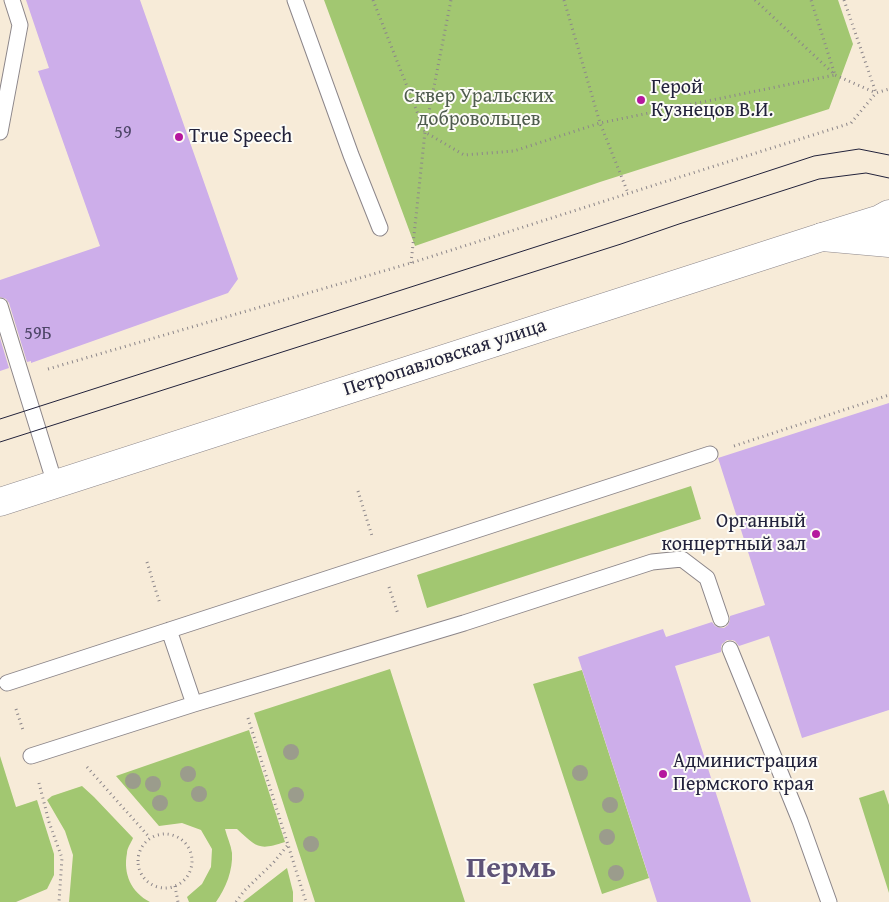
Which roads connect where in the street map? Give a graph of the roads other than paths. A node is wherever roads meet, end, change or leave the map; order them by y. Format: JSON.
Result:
{"nodes":[{"id":1,"x":12,"y":0,"type":"edge"},
{"id":2,"x":295,"y":0,"type":"edge"},
{"id":3,"x":0,"y":132,"type":"edge"},
{"id":4,"x":889,"y":214,"type":"edge"},
{"id":5,"x":380,"y":228,"type":"dead end"},
{"id":6,"x":822,"y":237,"type":"junction"},
{"id":7,"x":889,"y":243,"type":"edge"},
{"id":8,"x":0,"y":306,"type":"edge"},
{"id":9,"x":710,"y":454,"type":"road end"},
{"id":10,"x":55,"y":484,"type":"junction"},
{"id":11,"x":0,"y":502,"type":"edge"},
{"id":12,"x":721,"y":619,"type":"dead end"},
{"id":13,"x":169,"y":630,"type":"junction"},
{"id":14,"x":730,"y":649,"type":"dead end"},
{"id":15,"x":7,"y":683,"type":"dead end"},
{"id":16,"x":194,"y":704,"type":"junction"},
{"id":17,"x":31,"y":756,"type":"road end"},
{"id":18,"x":829,"y":902,"type":"edge"}],
"edges":[{"from":1,"to":3,"type":"lane"},
{"from":2,"to":5,"type":"lane"},
{"from":4,"to":6,"type":"main road","name":"Петропавловская улица"},
{"from":6,"to":7,"type":"main road"},
{"from":6,"to":10,"type":"main road","name":"Петропавловская улица"},
{"from":8,"to":10,"type":"lane"},
{"from":9,"to":13,"type":"lane"},
{"from":10,"to":11,"type":"main road","name":"Петропавловская улица"},
{"from":12,"to":16,"type":"lane"},
{"from":13,"to":15,"type":"lane"},
{"from":13,"to":16,"type":"lane"},
{"from":14,"to":18,"type":"lane"},
{"from":16,"to":17,"type":"lane"}]}
